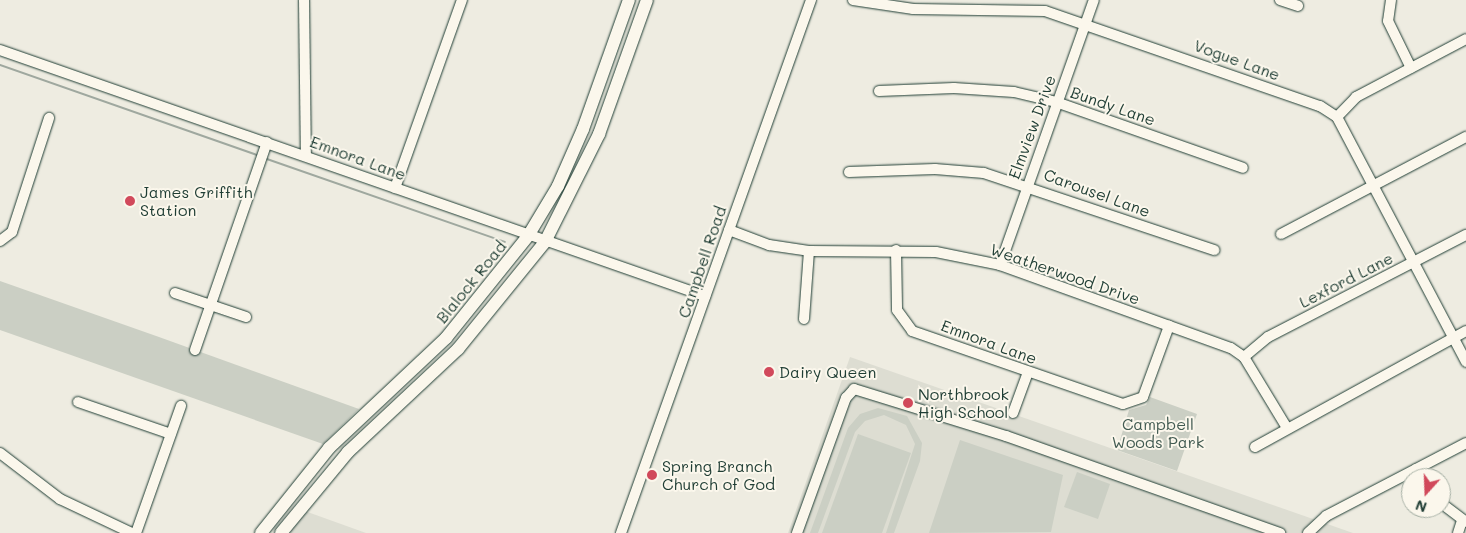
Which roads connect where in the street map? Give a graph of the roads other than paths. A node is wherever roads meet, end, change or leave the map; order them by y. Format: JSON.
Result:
{"nodes":[{"id":1,"x":304,"y":0,"type":"edge"},
{"id":2,"x":462,"y":0,"type":"edge"},
{"id":3,"x":629,"y":0,"type":"edge"},
{"id":4,"x":647,"y":0,"type":"edge"},
{"id":5,"x":812,"y":0,"type":"edge"},
{"id":6,"x":853,"y":0,"type":"edge"},
{"id":7,"x":1094,"y":0,"type":"edge"},
{"id":8,"x":1280,"y":0,"type":"edge"},
{"id":9,"x":1391,"y":0,"type":"edge"},
{"id":10,"x":1298,"y":6,"type":"dead end"},
{"id":11,"x":1086,"y":22,"type":"junction"},
{"id":12,"x":1466,"y":39,"type":"edge"},
{"id":13,"x":1,"y":52,"type":"edge"},
{"id":14,"x":1411,"y":68,"type":"junction"},
{"id":15,"x":601,"y":78,"type":"junction"},
{"id":16,"x":616,"y":86,"type":"junction"},
{"id":17,"x":878,"y":91,"type":"dead end"},
{"id":18,"x":1056,"y":102,"type":"junction"},
{"id":19,"x":1336,"y":117,"type":"junction"},
{"id":20,"x":49,"y":118,"type":"dead end"},
{"id":21,"x":1466,"y":137,"type":"edge"},
{"id":22,"x":266,"y":145,"type":"junction"},
{"id":23,"x":306,"y":155,"type":"junction"},
{"id":24,"x":1243,"y":168,"type":"dead end"},
{"id":25,"x":849,"y":172,"type":"dead end"},
{"id":26,"x":1027,"y":184,"type":"junction"},
{"id":27,"x":1373,"y":185,"type":"junction"},
{"id":28,"x":395,"y":188,"type":"junction"},
{"id":29,"x":729,"y":230,"type":"junction"},
{"id":30,"x":1281,"y":234,"type":"dead end"},
{"id":31,"x":1466,"y":235,"type":"edge"},
{"id":32,"x":528,"y":236,"type":"junction"},
{"id":33,"x":2,"y":241,"type":"edge"},
{"id":34,"x":545,"y":242,"type":"junction"},
{"id":35,"x":809,"y":250,"type":"junction"},
{"id":36,"x":896,"y":250,"type":"junction"},
{"id":37,"x":1214,"y":250,"type":"dead end"},
{"id":38,"x":1413,"y":263,"type":"junction"},
{"id":39,"x":1000,"y":265,"type":"junction"},
{"id":40,"x":175,"y":293,"type":"dead end"},
{"id":41,"x":705,"y":296,"type":"junction"},
{"id":42,"x":210,"y":306,"type":"junction"},
{"id":43,"x":246,"y":317,"type":"dead end"},
{"id":44,"x":804,"y":319,"type":"dead end"},
{"id":45,"x":1169,"y":326,"type":"junction"},
{"id":46,"x":1466,"y":331,"type":"edge"},
{"id":47,"x":1453,"y":338,"type":"junction"},
{"id":48,"x":195,"y":350,"type":"dead end"},
{"id":49,"x":1244,"y":357,"type":"junction"},
{"id":50,"x":1466,"y":362,"type":"edge"},
{"id":51,"x":1028,"y":372,"type":"junction"},
{"id":52,"x":78,"y":402,"type":"dead end"},
{"id":53,"x":181,"y":406,"type":"dead end"},
{"id":54,"x":1013,"y":413,"type":"dead end"},
{"id":55,"x":1287,"y":428,"type":"junction"},
{"id":56,"x":171,"y":434,"type":"junction"},
{"id":57,"x":1466,"y":443,"type":"edge"},
{"id":58,"x":1255,"y":447,"type":"dead end"},
{"id":59,"x":0,"y":453,"type":"edge"},
{"id":60,"x":1427,"y":468,"type":"edge"},
{"id":61,"x":1401,"y":482,"type":"edge"},
{"id":62,"x":1451,"y":511,"type":"edge"},
{"id":63,"x":1464,"y":521,"type":"edge"},
{"id":64,"x":132,"y":533,"type":"edge"},
{"id":65,"x":136,"y":533,"type":"edge"},
{"id":66,"x":260,"y":533,"type":"edge"},
{"id":67,"x":281,"y":533,"type":"edge"},
{"id":68,"x":621,"y":533,"type":"edge"},
{"id":69,"x":797,"y":533,"type":"edge"},
{"id":70,"x":1280,"y":533,"type":"edge"},
{"id":71,"x":1308,"y":533,"type":"edge"},
{"id":72,"x":1458,"y":533,"type":"edge"}],
"edges":[{"from":1,"to":23,"type":"street"},
{"from":2,"to":28,"type":"street"},
{"from":3,"to":15,"type":"main road","name":"Blalock Road"},
{"from":4,"to":16,"type":"main road","name":"Blalock Road"},
{"from":5,"to":29,"type":"street","name":"Campbell Road"},
{"from":6,"to":11,"type":"street","name":"Vogue Lane"},
{"from":7,"to":11,"type":"street","name":"Elmview Drive"},
{"from":8,"to":10,"type":"street"},
{"from":9,"to":14,"type":"street"},
{"from":11,"to":18,"type":"street","name":"Elmview Drive"},
{"from":11,"to":19,"type":"street","name":"Vogue Lane"},
{"from":12,"to":14,"type":"street"},
{"from":13,"to":22,"type":"street","name":"Emnora Lane"},
{"from":14,"to":19,"type":"street"},
{"from":15,"to":16,"type":"main road"},
{"from":15,"to":32,"type":"main road","name":"Blalock Road"},
{"from":16,"to":34,"type":"main road","name":"Blalock Road"},
{"from":17,"to":18,"type":"street","name":"Bundy Lane"},
{"from":18,"to":24,"type":"street","name":"Bundy Lane"},
{"from":18,"to":26,"type":"street","name":"Elmview Drive"},
{"from":19,"to":27,"type":"street"},
{"from":20,"to":33,"type":"street"},
{"from":21,"to":27,"type":"street"},
{"from":22,"to":23,"type":"street","name":"Emnora Lane"},
{"from":22,"to":42,"type":"street"},
{"from":23,"to":28,"type":"street","name":"Emnora Lane"},
{"from":25,"to":26,"type":"street","name":"Carousel Lane"},
{"from":26,"to":37,"type":"street","name":"Carousel Lane"},
{"from":26,"to":39,"type":"street","name":"Elmview Drive"},
{"from":27,"to":30,"type":"street"},
{"from":27,"to":38,"type":"street"},
{"from":28,"to":32,"type":"street","name":"Emnora Lane"},
{"from":29,"to":35,"type":"street","name":"Weatherwood Drive"},
{"from":29,"to":41,"type":"street","name":"Campbell Road"},
{"from":31,"to":38,"type":"street","name":"Lexford Lane"},
{"from":32,"to":34,"type":"street","name":"Emnora Lane"},
{"from":32,"to":66,"type":"main road","name":"Blalock Road"},
{"from":34,"to":41,"type":"street","name":"Emnora Lane"},
{"from":34,"to":67,"type":"main road","name":"Blalock Road"},
{"from":35,"to":36,"type":"street","name":"Weatherwood Drive"},
{"from":35,"to":44,"type":"street"},
{"from":36,"to":39,"type":"street","name":"Weatherwood Drive"},
{"from":36,"to":51,"type":"street","name":"Emnora Lane"},
{"from":38,"to":47,"type":"street"},
{"from":38,"to":49,"type":"street","name":"Lexford Lane"},
{"from":39,"to":45,"type":"street","name":"Weatherwood Drive"},
{"from":40,"to":42,"type":"street"},
{"from":41,"to":68,"type":"street","name":"Campbell Road"},
{"from":42,"to":43,"type":"street"},
{"from":42,"to":48,"type":"street"},
{"from":45,"to":49,"type":"street","name":"Weatherwood Drive"},
{"from":45,"to":51,"type":"street","name":"Emnora Lane"},
{"from":46,"to":47,"type":"street"},
{"from":47,"to":50,"type":"street"},
{"from":47,"to":55,"type":"street"},
{"from":49,"to":55,"type":"street","name":"Weatherwood Drive"},
{"from":51,"to":54,"type":"street"},
{"from":52,"to":56,"type":"street"},
{"from":53,"to":56,"type":"street"},
{"from":55,"to":58,"type":"street"},
{"from":56,"to":65,"type":"street"},
{"from":57,"to":60,"type":"street"},
{"from":59,"to":64,"type":"street"},
{"from":61,"to":71,"type":"street"},
{"from":62,"to":63,"type":"street"},
{"from":63,"to":72,"type":"street"},
{"from":69,"to":70,"type":"street"}]}
